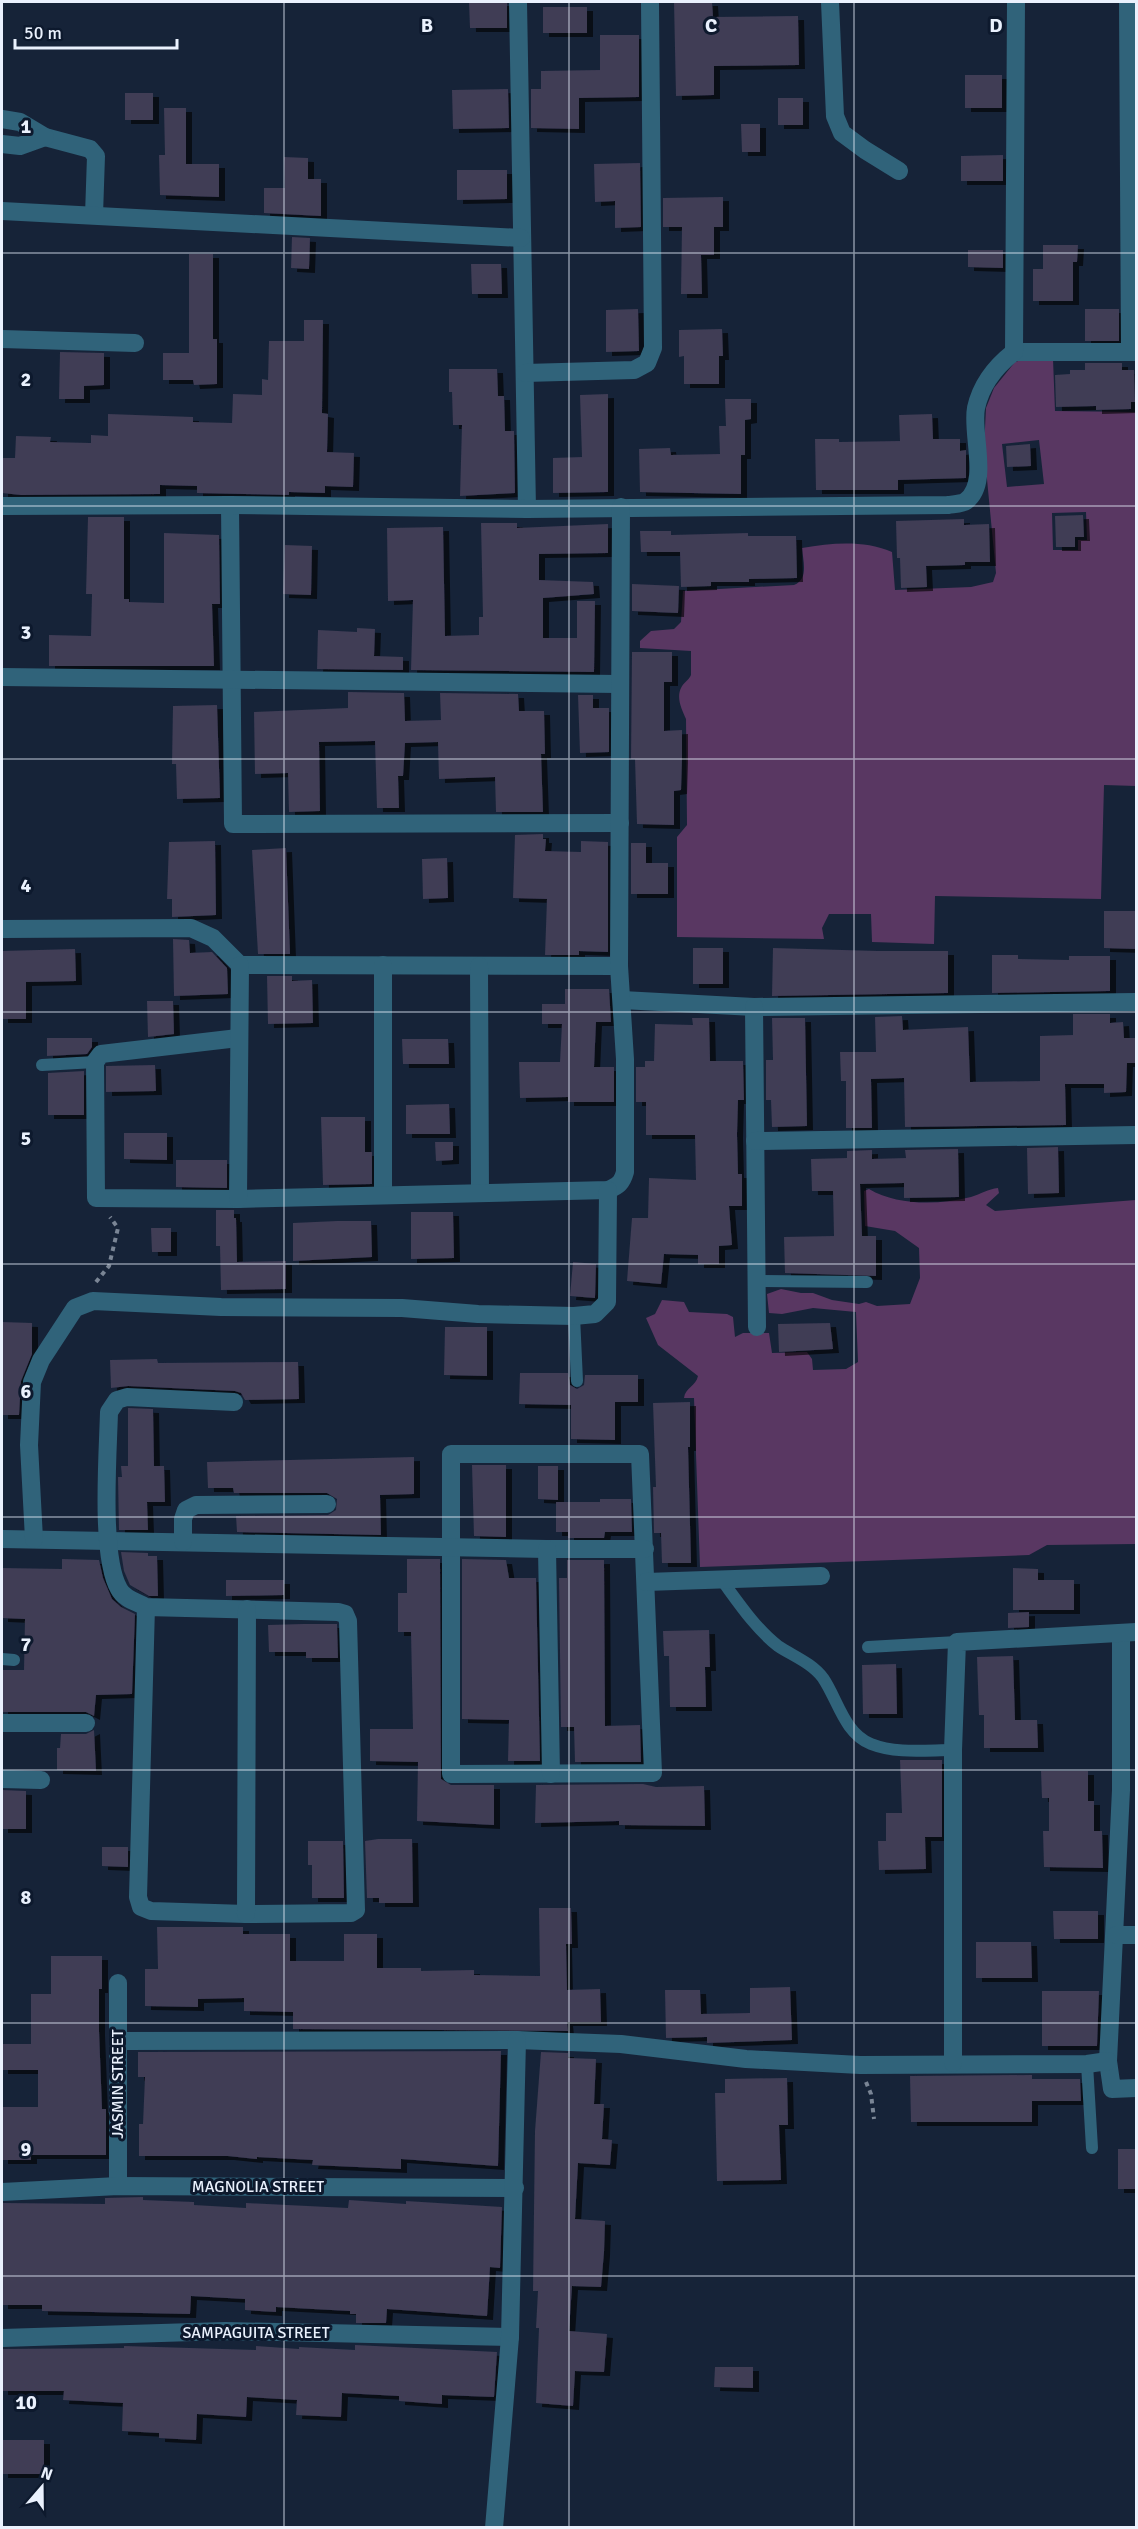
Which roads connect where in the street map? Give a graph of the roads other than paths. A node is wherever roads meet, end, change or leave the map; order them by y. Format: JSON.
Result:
{"nodes":[{"id":1,"x":518,"y":2,"type":"edge"},
{"id":2,"x":650,"y":2,"type":"edge"},
{"id":3,"x":830,"y":2,"type":"edge"},
{"id":4,"x":1016,"y":2,"type":"edge"},
{"id":5,"x":1128,"y":2,"type":"edge"},
{"id":6,"x":2,"y":119,"type":"edge"},
{"id":7,"x":45,"y":137,"type":"junction"},
{"id":8,"x":2,"y":144,"type":"edge"},
{"id":9,"x":899,"y":171,"type":"dead end"},
{"id":10,"x":2,"y":212,"type":"edge"},
{"id":11,"x":94,"y":215,"type":"junction"},
{"id":12,"x":521,"y":238,"type":"junction"},
{"id":13,"x":2,"y":339,"type":"edge"},
{"id":14,"x":135,"y":343,"type":"dead end"},
{"id":15,"x":1014,"y":352,"type":"junction"},
{"id":16,"x":1133,"y":352,"type":"edge"},
{"id":17,"x":525,"y":373,"type":"junction"},
{"id":18,"x":230,"y":505,"type":"junction"},
{"id":19,"x":2,"y":506,"type":"edge"},
{"id":20,"x":621,"y":507,"type":"junction"},
{"id":21,"x":527,"y":508,"type":"junction"},
{"id":22,"x":2,"y":677,"type":"edge"},
{"id":23,"x":232,"y":680,"type":"junction"},
{"id":24,"x":619,"y":684,"type":"junction"},
{"id":25,"x":620,"y":823,"type":"junction"},
{"id":26,"x":2,"y":929,"type":"edge"},
{"id":27,"x":240,"y":965,"type":"junction"},
{"id":28,"x":382,"y":965,"type":"junction"},
{"id":29,"x":479,"y":966,"type":"junction"},
{"id":30,"x":619,"y":966,"type":"junction"},
{"id":31,"x":622,"y":1000,"type":"junction"},
{"id":32,"x":1137,"y":1002,"type":"edge"},
{"id":33,"x":754,"y":1007,"type":"junction"},
{"id":34,"x":238,"y":1038,"type":"junction"},
{"id":35,"x":95,"y":1062,"type":"junction"},
{"id":36,"x":42,"y":1065,"type":"dead end"},
{"id":37,"x":1137,"y":1135,"type":"edge"},
{"id":38,"x":755,"y":1142,"type":"junction"},
{"id":39,"x":608,"y":1190,"type":"junction"},
{"id":40,"x":480,"y":1192,"type":"junction"},
{"id":41,"x":383,"y":1195,"type":"junction"},
{"id":42,"x":238,"y":1198,"type":"junction"},
{"id":43,"x":756,"y":1281,"type":"junction"},
{"id":44,"x":867,"y":1282,"type":"dead end"},
{"id":45,"x":574,"y":1316,"type":"junction"},
{"id":46,"x":757,"y":1327,"type":"dead end"},
{"id":47,"x":577,"y":1381,"type":"dead end"},
{"id":48,"x":234,"y":1402,"type":"dead end"},
{"id":49,"x":327,"y":1504,"type":"dead end"},
{"id":50,"x":2,"y":1539,"type":"edge"},
{"id":51,"x":34,"y":1539,"type":"junction"},
{"id":52,"x":107,"y":1540,"type":"junction"},
{"id":53,"x":183,"y":1542,"type":"junction"},
{"id":54,"x":452,"y":1546,"type":"junction"},
{"id":55,"x":547,"y":1549,"type":"junction"},
{"id":56,"x":645,"y":1549,"type":"junction"},
{"id":57,"x":820,"y":1576,"type":"dead end"},
{"id":58,"x":721,"y":1579,"type":"junction"},
{"id":59,"x":646,"y":1582,"type":"junction"},
{"id":60,"x":146,"y":1607,"type":"junction"},
{"id":61,"x":247,"y":1609,"type":"junction"},
{"id":62,"x":1129,"y":1633,"type":"edge"},
{"id":63,"x":957,"y":1642,"type":"junction"},
{"id":64,"x":868,"y":1647,"type":"dead end"},
{"id":65,"x":2,"y":1723,"type":"edge"},
{"id":66,"x":86,"y":1723,"type":"dead end"},
{"id":67,"x":953,"y":1750,"type":"junction"},
{"id":68,"x":551,"y":1774,"type":"junction"},
{"id":69,"x":2,"y":1779,"type":"edge"},
{"id":70,"x":41,"y":1780,"type":"dead end"},
{"id":71,"x":1129,"y":1790,"type":"edge"},
{"id":72,"x":246,"y":1914,"type":"junction"},
{"id":73,"x":1116,"y":1935,"type":"junction"},
{"id":74,"x":1137,"y":1935,"type":"edge"},
{"id":75,"x":118,"y":1983,"type":"dead end"},
{"id":76,"x":517,"y":2040,"type":"junction"},
{"id":77,"x":118,"y":2041,"type":"junction"},
{"id":78,"x":1108,"y":2061,"type":"junction"},
{"id":79,"x":953,"y":2063,"type":"junction"},
{"id":80,"x":1088,"y":2064,"type":"junction"},
{"id":81,"x":1137,"y":2088,"type":"edge"},
{"id":82,"x":1092,"y":2148,"type":"dead end"},
{"id":83,"x":117,"y":2186,"type":"junction"},
{"id":84,"x":515,"y":2188,"type":"junction"},
{"id":85,"x":2,"y":2192,"type":"edge"},
{"id":86,"x":510,"y":2337,"type":"junction"},
{"id":87,"x":2,"y":2338,"type":"edge"},
{"id":88,"x":494,"y":2528,"type":"edge"}],
"edges":[{"from":1,"to":12,"type":"street"},
{"from":2,"to":17,"type":"street"},
{"from":3,"to":9,"type":"street"},
{"from":4,"to":15,"type":"street"},
{"from":5,"to":16,"type":"street"},
{"from":6,"to":7,"type":"street"},
{"from":7,"to":8,"type":"street"},
{"from":7,"to":11,"type":"street"},
{"from":10,"to":11,"type":"street"},
{"from":11,"to":12,"type":"street"},
{"from":12,"to":17,"type":"street"},
{"from":13,"to":14,"type":"street"},
{"from":15,"to":16,"type":"street"},
{"from":15,"to":20,"type":"street"},
{"from":17,"to":21,"type":"street"},
{"from":18,"to":19,"type":"street"},
{"from":18,"to":21,"type":"street"},
{"from":18,"to":23,"type":"street"},
{"from":20,"to":21,"type":"street"},
{"from":20,"to":24,"type":"street"},
{"from":22,"to":23,"type":"street"},
{"from":23,"to":24,"type":"street"},
{"from":23,"to":25,"type":"street"},
{"from":24,"to":25,"type":"street"},
{"from":25,"to":30,"type":"street"},
{"from":26,"to":27,"type":"street"},
{"from":27,"to":28,"type":"street"},
{"from":27,"to":34,"type":"street"},
{"from":28,"to":29,"type":"street"},
{"from":28,"to":41,"type":"street"},
{"from":29,"to":30,"type":"street"},
{"from":29,"to":40,"type":"street"},
{"from":30,"to":31,"type":"street"},
{"from":31,"to":33,"type":"street"},
{"from":31,"to":39,"type":"street"},
{"from":32,"to":33,"type":"street"},
{"from":33,"to":38,"type":"street"},
{"from":34,"to":35,"type":"street"},
{"from":34,"to":42,"type":"street"},
{"from":35,"to":36,"type":"lane"},
{"from":35,"to":42,"type":"street"},
{"from":37,"to":38,"type":"street"},
{"from":38,"to":43,"type":"street"},
{"from":39,"to":40,"type":"street"},
{"from":39,"to":45,"type":"street"},
{"from":40,"to":41,"type":"street"},
{"from":41,"to":42,"type":"street"},
{"from":43,"to":44,"type":"lane"},
{"from":43,"to":46,"type":"street"},
{"from":45,"to":47,"type":"lane"},
{"from":45,"to":51,"type":"street"},
{"from":48,"to":52,"type":"street"},
{"from":49,"to":53,"type":"street"},
{"from":50,"to":51,"type":"street"},
{"from":51,"to":52,"type":"street"},
{"from":52,"to":53,"type":"street"},
{"from":52,"to":60,"type":"street"},
{"from":53,"to":54,"type":"street"},
{"from":54,"to":55,"type":"street"},
{"from":54,"to":56,"type":"street"},
{"from":54,"to":68,"type":"street"},
{"from":55,"to":56,"type":"street"},
{"from":55,"to":68,"type":"street"},
{"from":56,"to":59,"type":"street"},
{"from":57,"to":58,"type":"street"},
{"from":58,"to":59,"type":"street"},
{"from":58,"to":67,"type":"lane"},
{"from":59,"to":68,"type":"street"},
{"from":60,"to":61,"type":"street"},
{"from":60,"to":72,"type":"street"},
{"from":61,"to":72,"type":"street"},
{"from":61,"to":72,"type":"street"},
{"from":62,"to":63,"type":"street"},
{"from":62,"to":71,"type":"street"},
{"from":63,"to":64,"type":"lane"},
{"from":63,"to":67,"type":"street"},
{"from":65,"to":66,"type":"street"},
{"from":67,"to":79,"type":"street"},
{"from":69,"to":70,"type":"street"},
{"from":71,"to":73,"type":"street"},
{"from":73,"to":74,"type":"street"},
{"from":73,"to":78,"type":"street"},
{"from":75,"to":77,"type":"street","name":"JASMIN STREET"},
{"from":76,"to":77,"type":"street"},
{"from":76,"to":79,"type":"street"},
{"from":76,"to":84,"type":"street"},
{"from":77,"to":83,"type":"street","name":"JASMIN STREET"},
{"from":78,"to":80,"type":"street"},
{"from":78,"to":81,"type":"street"},
{"from":79,"to":80,"type":"street"},
{"from":80,"to":82,"type":"lane"},
{"from":83,"to":84,"type":"street","name":"MAGNOLIA STREET"},
{"from":83,"to":85,"type":"street","name":"MAGNOLIA STREET"},
{"from":84,"to":86,"type":"street"},
{"from":86,"to":87,"type":"street","name":"SAMPAGUITA STREET"},
{"from":86,"to":88,"type":"street"}]}
